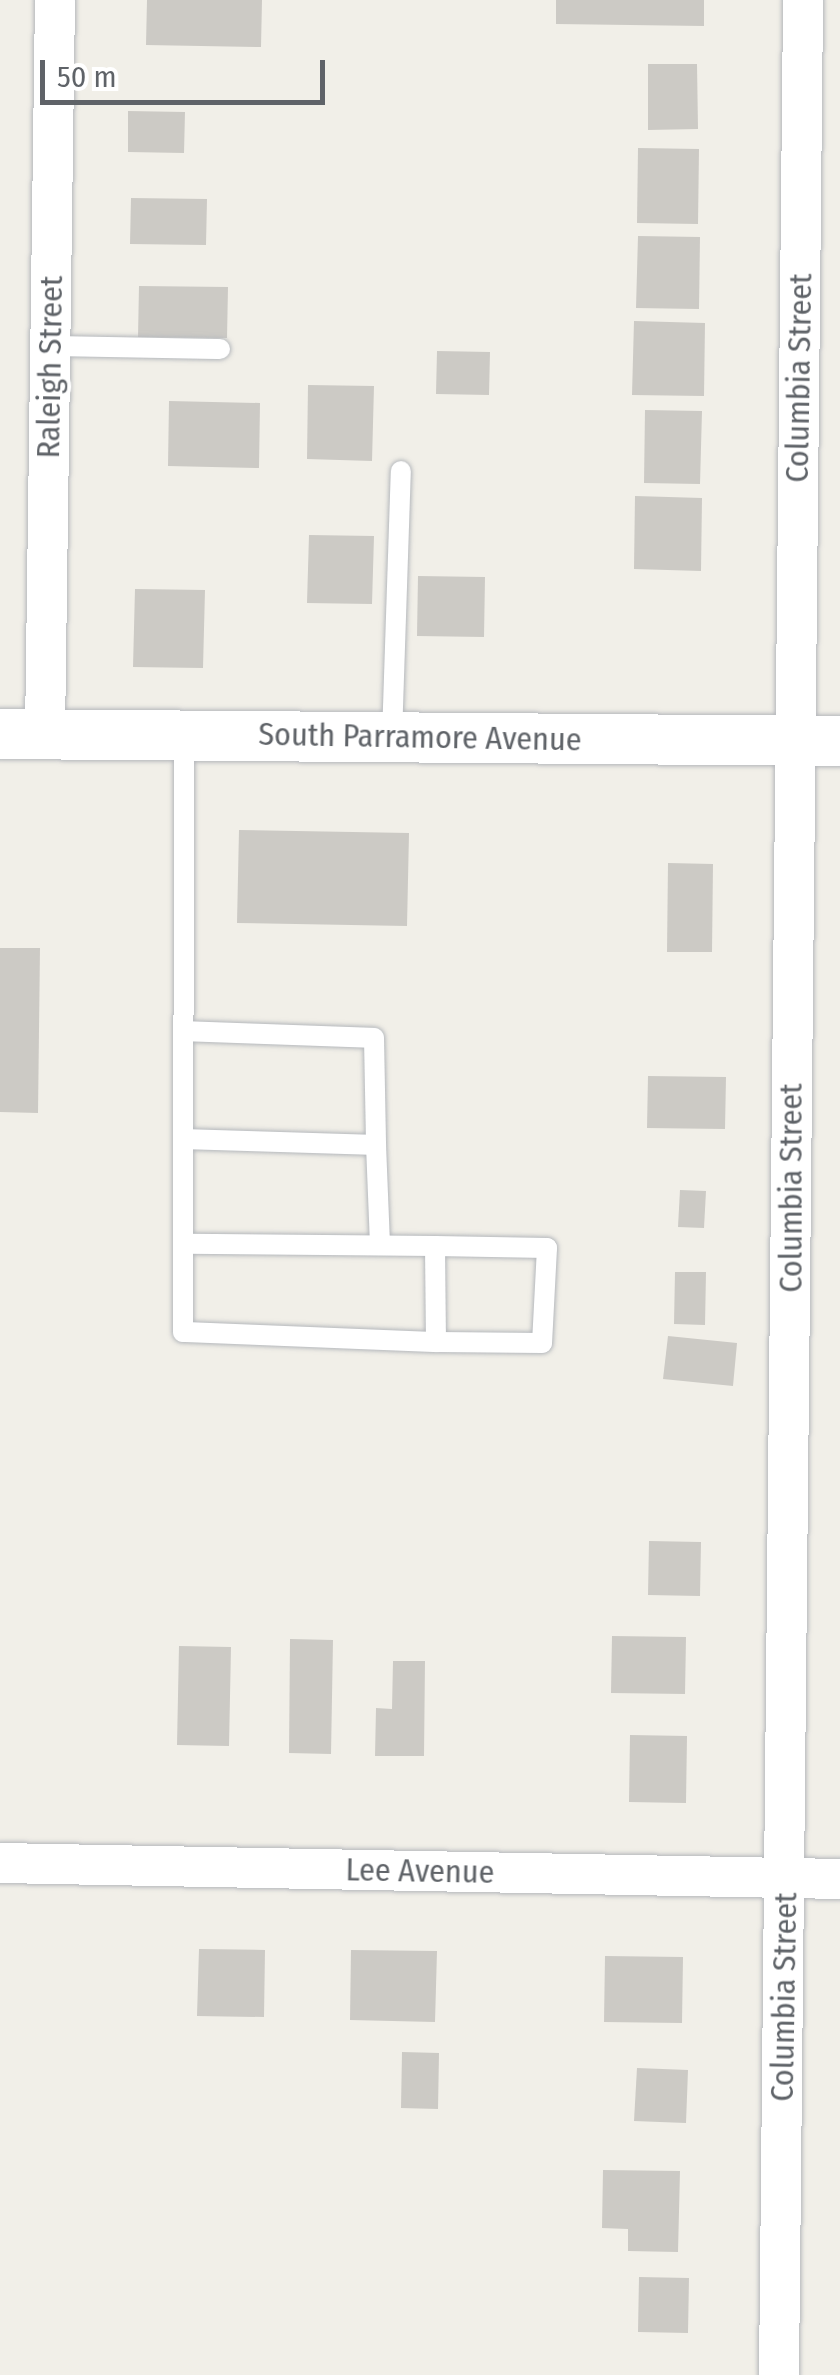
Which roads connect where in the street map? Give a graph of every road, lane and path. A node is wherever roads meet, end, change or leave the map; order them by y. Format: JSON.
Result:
{"nodes":[{"id":1,"x":56,"y":0,"type":"edge"},
{"id":2,"x":804,"y":0,"type":"edge"},
{"id":3,"x":50,"y":346,"type":"junction"},
{"id":4,"x":220,"y":349,"type":"dead end"},
{"id":5,"x":401,"y":470,"type":"dead end"},
{"id":6,"x":22,"y":734,"type":"edge"},
{"id":7,"x":184,"y":735,"type":"junction"},
{"id":8,"x":392,"y":737,"type":"junction"},
{"id":9,"x":818,"y":741,"type":"edge"},
{"id":10,"x":184,"y":1031,"type":"junction"},
{"id":11,"x":184,"y":1140,"type":"junction"},
{"id":12,"x":376,"y":1145,"type":"junction"},
{"id":13,"x":186,"y":1244,"type":"junction"},
{"id":14,"x":380,"y":1246,"type":"junction"},
{"id":15,"x":435,"y":1246,"type":"junction"},
{"id":16,"x":436,"y":1342,"type":"junction"},
{"id":17,"x":0,"y":1864,"type":"edge"},
{"id":18,"x":785,"y":1878,"type":"junction"},
{"id":19,"x":840,"y":1879,"type":"edge"},
{"id":20,"x":779,"y":2375,"type":"edge"}],
"edges":[{"from":1,"to":3,"type":"street","name":"Raleigh Street"},
{"from":2,"to":9,"type":"street","name":"Columbia Street"},
{"from":3,"to":4,"type":"lane"},
{"from":3,"to":6,"type":"street","name":"Raleigh Street"},
{"from":5,"to":8,"type":"lane"},
{"from":6,"to":7,"type":"street","name":"South Parramore Avenue"},
{"from":7,"to":8,"type":"street","name":"South Parramore Avenue"},
{"from":7,"to":10,"type":"lane"},
{"from":8,"to":9,"type":"street","name":"South Parramore Avenue"},
{"from":9,"to":18,"type":"street","name":"Columbia Street"},
{"from":10,"to":11,"type":"lane"},
{"from":10,"to":12,"type":"lane"},
{"from":11,"to":12,"type":"lane"},
{"from":11,"to":13,"type":"lane"},
{"from":12,"to":14,"type":"lane"},
{"from":13,"to":14,"type":"lane"},
{"from":13,"to":16,"type":"lane"},
{"from":14,"to":15,"type":"lane"},
{"from":15,"to":16,"type":"lane"},
{"from":15,"to":16,"type":"lane"},
{"from":17,"to":18,"type":"street","name":"Lee Avenue"},
{"from":18,"to":19,"type":"street","name":"Lee Avenue"},
{"from":18,"to":20,"type":"street","name":"Columbia Street"}]}
